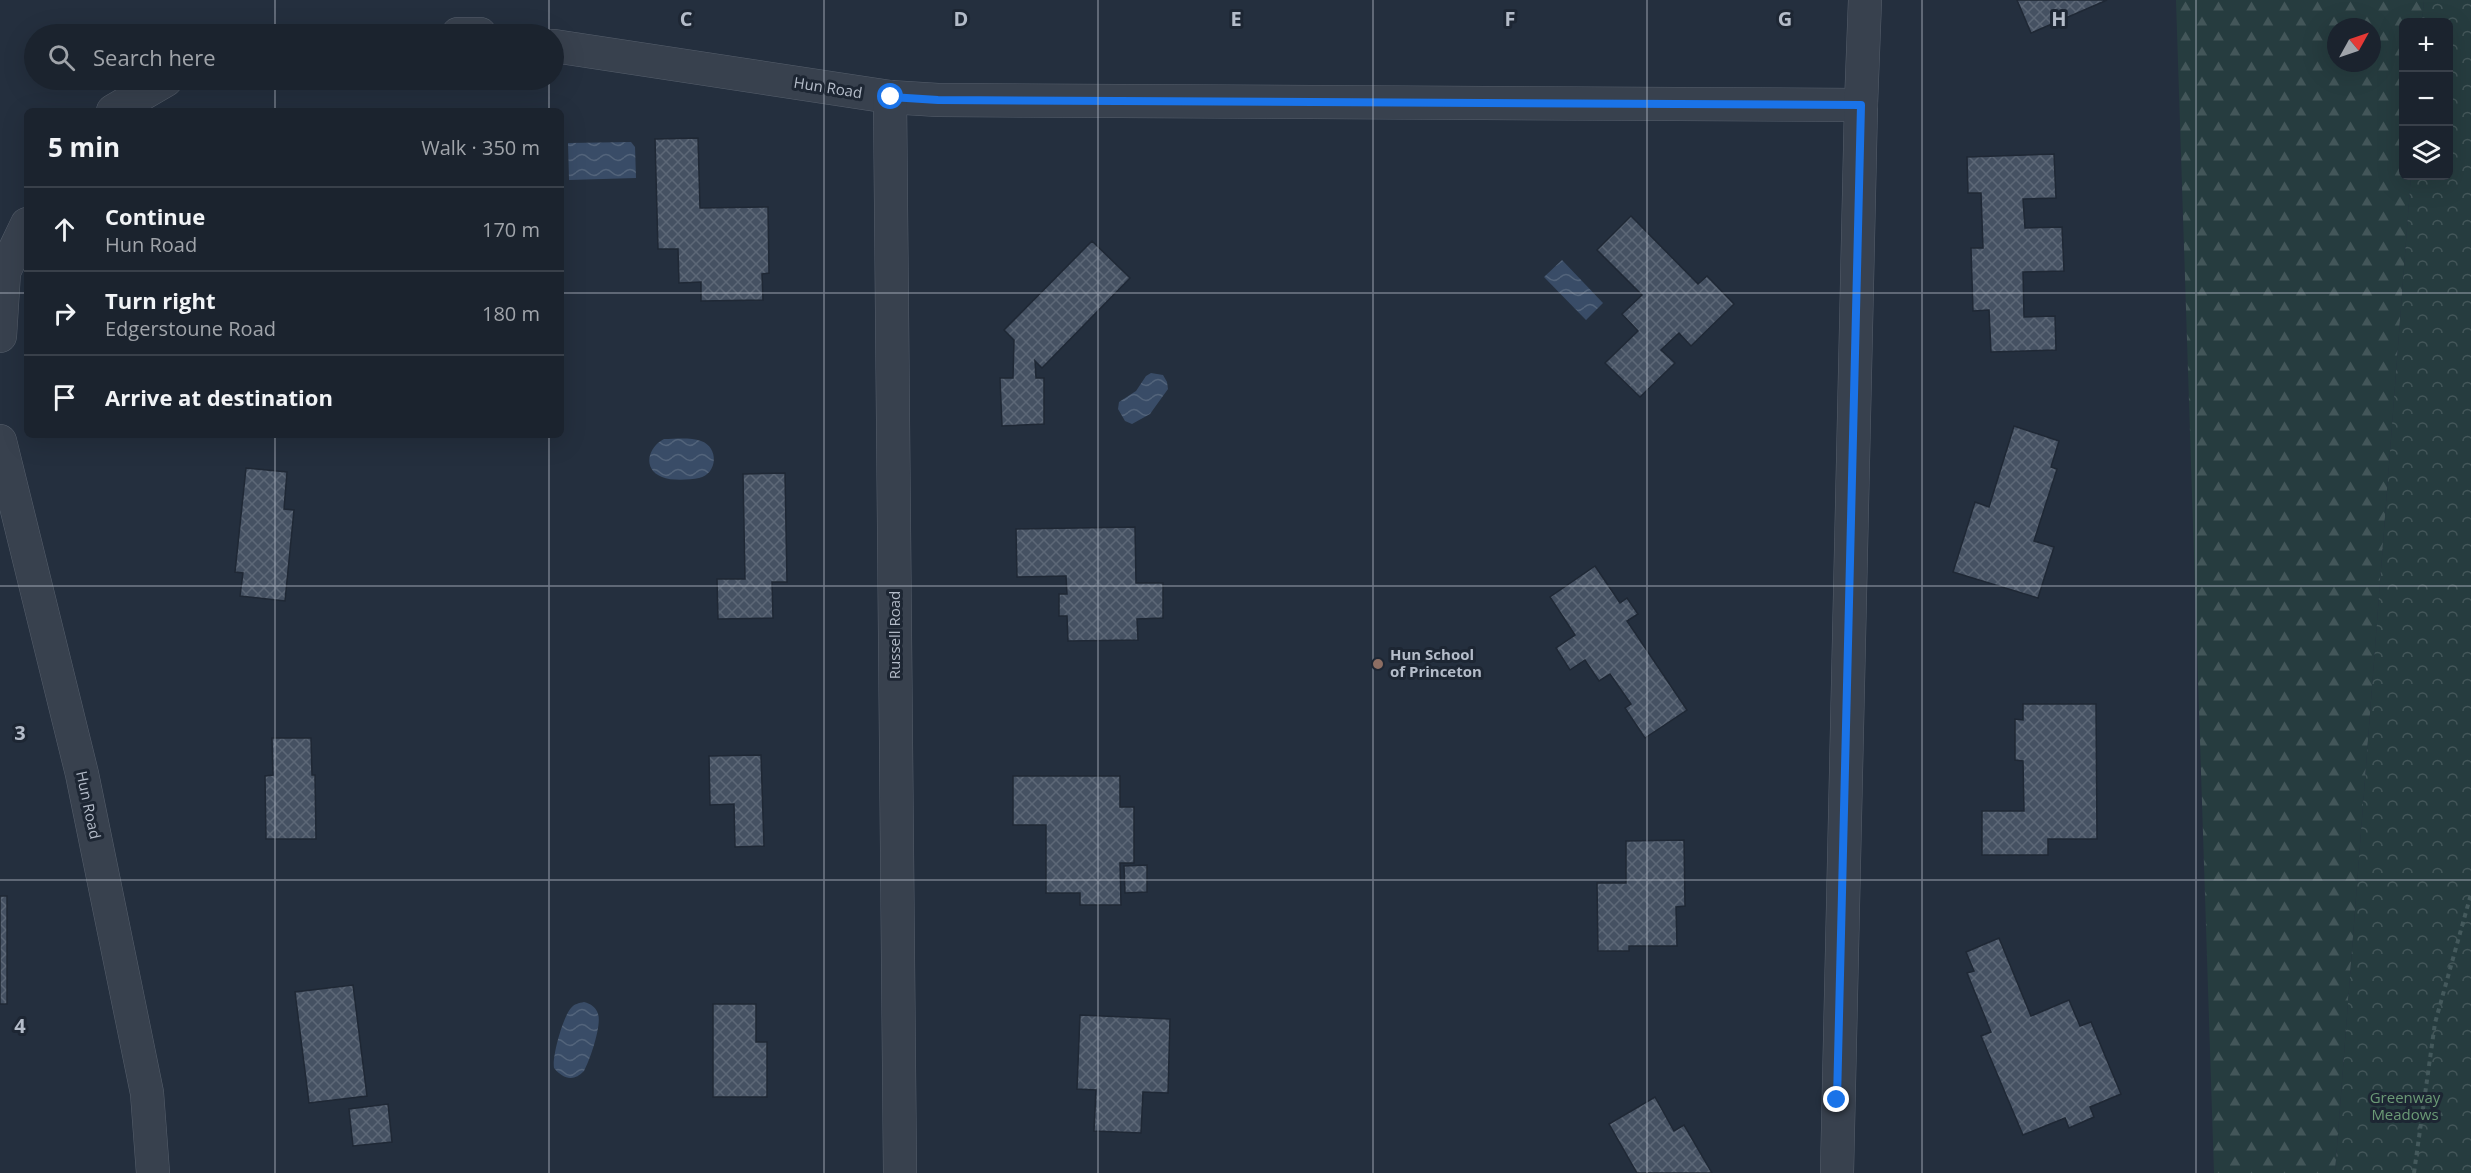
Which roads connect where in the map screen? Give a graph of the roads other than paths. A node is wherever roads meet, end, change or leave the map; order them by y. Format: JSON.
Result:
{"nodes":[{"id":1,"x":1865,"y":0,"type":"edge"},
{"id":2,"x":564,"y":48,"type":"edge"},
{"id":3,"x":149,"y":90,"type":"edge"},
{"id":4,"x":891,"y":97,"type":"junction"},
{"id":5,"x":1861,"y":105,"type":"junction"},
{"id":6,"x":118,"y":108,"type":"edge"},
{"id":7,"x":24,"y":230,"type":"edge"},
{"id":8,"x":0,"y":336,"type":"edge"},
{"id":9,"x":0,"y":441,"type":"edge"},
{"id":10,"x":153,"y":1173,"type":"edge"},
{"id":11,"x":900,"y":1173,"type":"edge"},
{"id":12,"x":1837,"y":1173,"type":"edge"}],
"edges":[{"from":1,"to":5,"type":"street"},
{"from":2,"to":4,"type":"street","name":"Hun Road"},
{"from":3,"to":6,"type":"street"},
{"from":4,"to":5,"type":"street","name":"Hun Road"},
{"from":4,"to":11,"type":"street","name":"Russell Road"},
{"from":5,"to":12,"type":"street"},
{"from":7,"to":8,"type":"street"},
{"from":9,"to":10,"type":"street","name":"Hun Road"}]}
